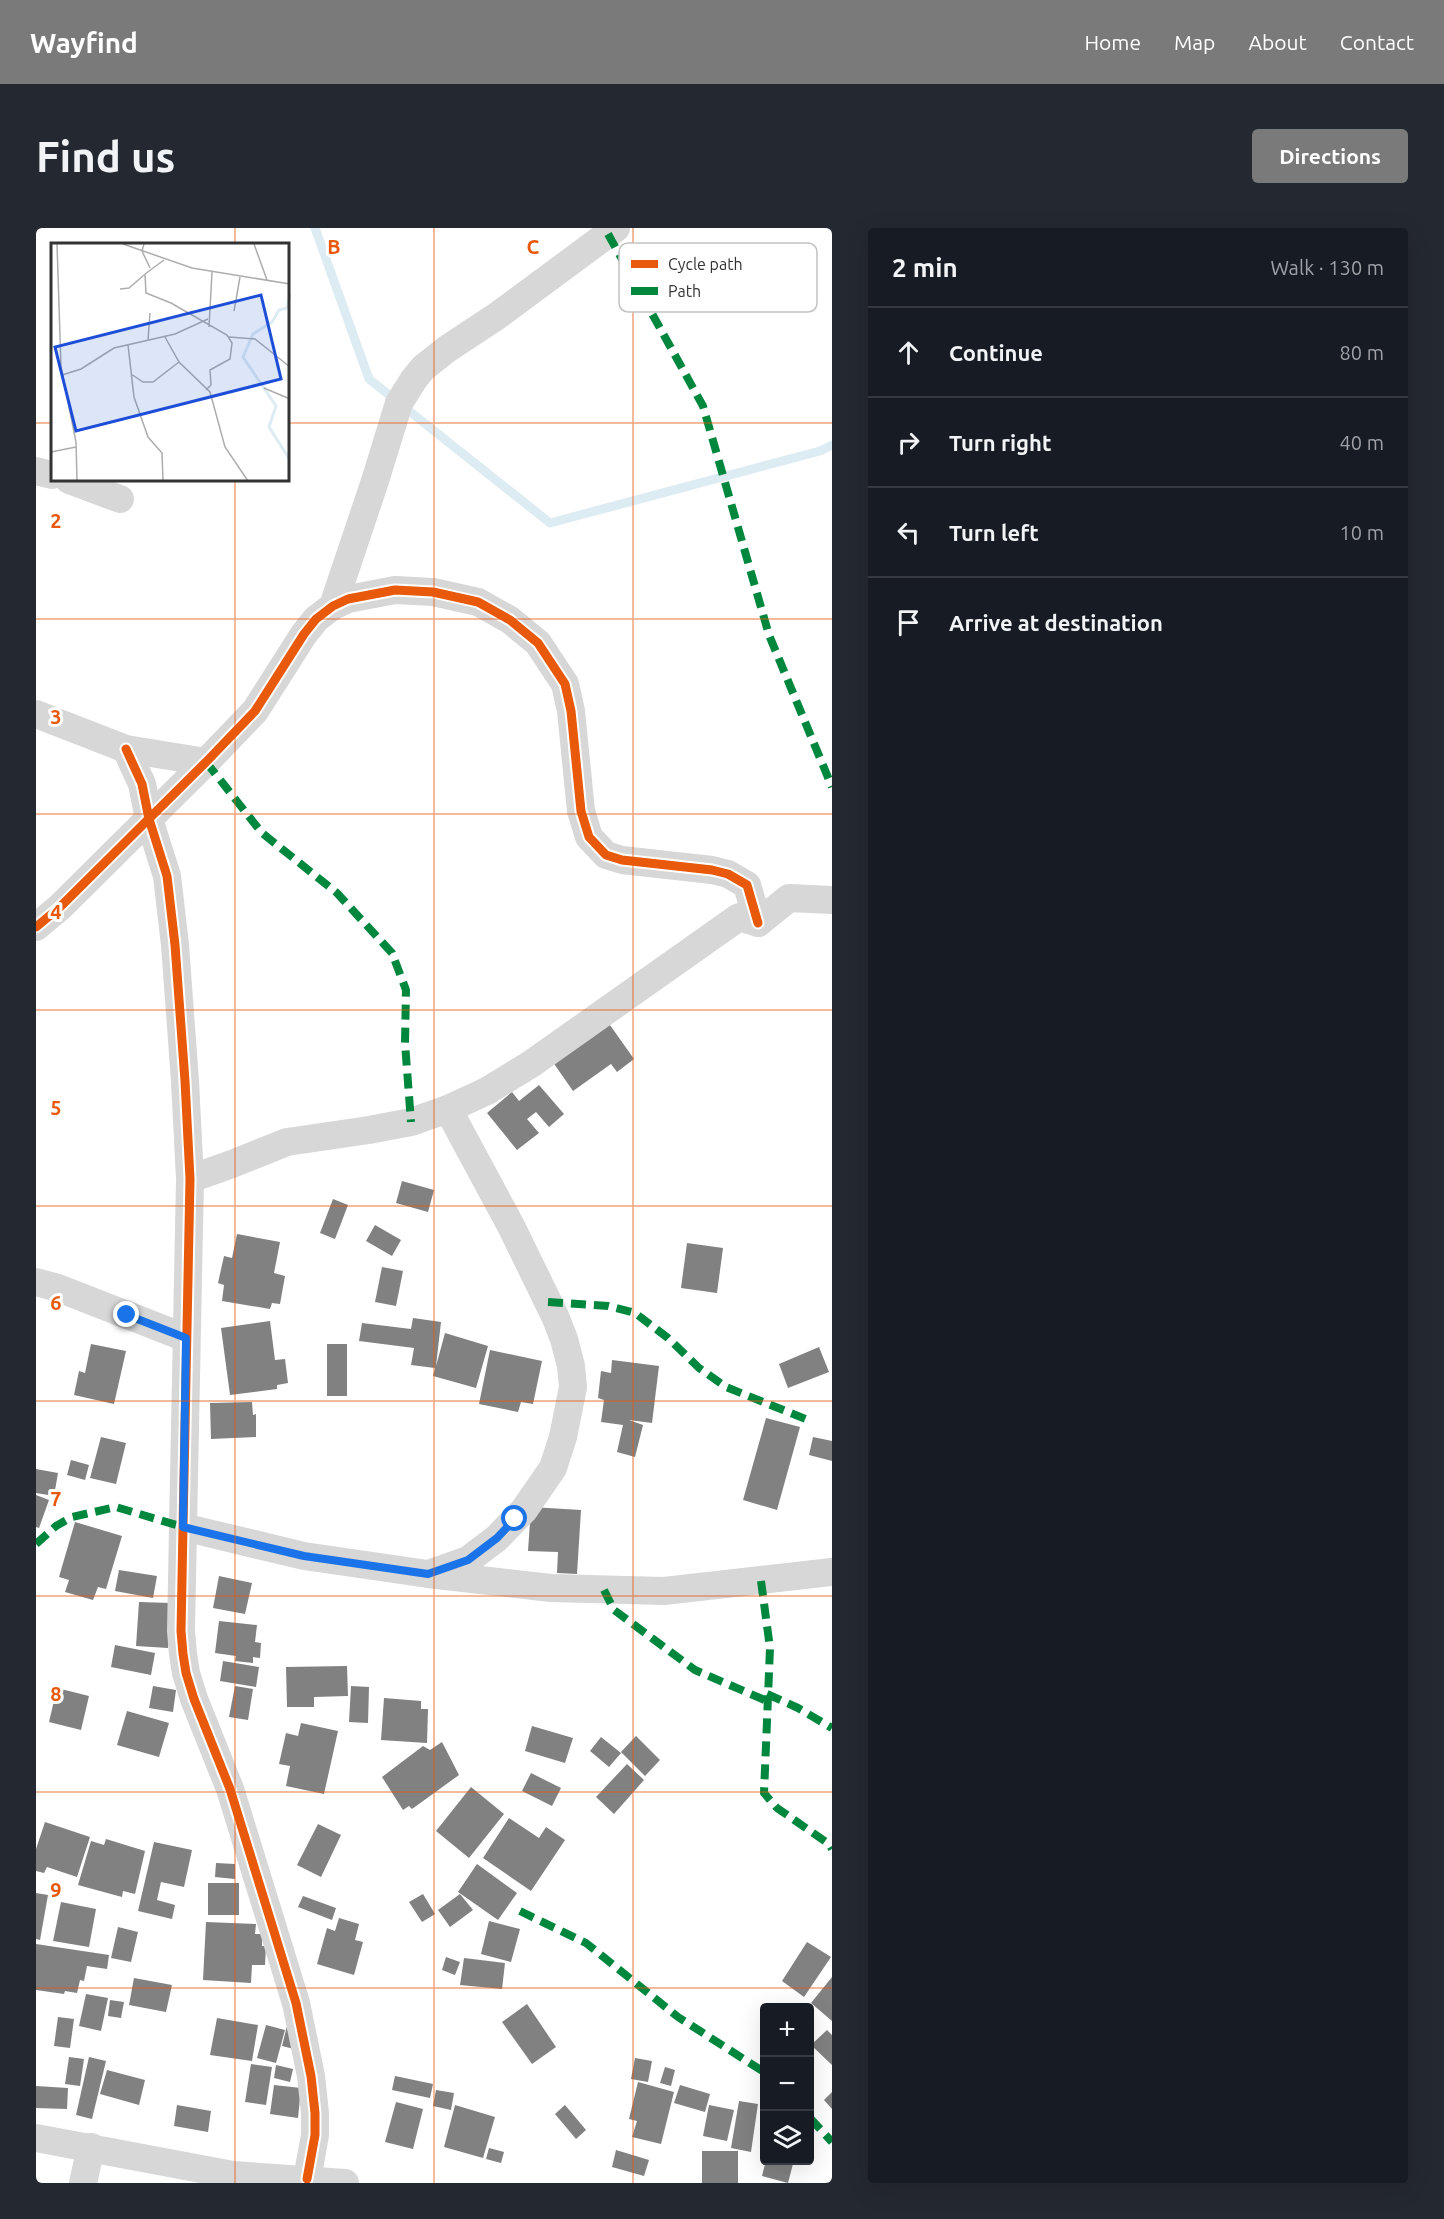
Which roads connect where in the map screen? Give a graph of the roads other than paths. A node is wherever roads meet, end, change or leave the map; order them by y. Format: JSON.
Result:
{"nodes":[{"id":1,"x":616,"y":228,"type":"edge"},
{"id":2,"x":36,"y":471,"type":"edge"},
{"id":3,"x":51,"y":475,"type":"edge"},
{"id":4,"x":74,"y":482,"type":"edge"},
{"id":5,"x":120,"y":499,"type":"dead end"},
{"id":6,"x":333,"y":606,"type":"junction"},
{"id":7,"x":36,"y":714,"type":"edge"},
{"id":8,"x":126,"y":749,"type":"junction"},
{"id":9,"x":206,"y":762,"type":"junction"},
{"id":10,"x":149,"y":819,"type":"junction"},
{"id":11,"x":832,"y":900,"type":"edge"},
{"id":12,"x":758,"y":923,"type":"junction"},
{"id":13,"x":36,"y":927,"type":"edge"},
{"id":14,"x":448,"y":1109,"type":"junction"},
{"id":15,"x":190,"y":1179,"type":"junction"},
{"id":16,"x":36,"y":1282,"type":"edge"},
{"id":17,"x":186,"y":1338,"type":"junction"},
{"id":18,"x":183,"y":1527,"type":"junction"},
{"id":19,"x":832,"y":1572,"type":"edge"},
{"id":20,"x":428,"y":1574,"type":"junction"},
{"id":21,"x":36,"y":2138,"type":"edge"},
{"id":22,"x":91,"y":2147,"type":"junction"},
{"id":23,"x":236,"y":2179,"type":"edge"},
{"id":24,"x":307,"y":2179,"type":"junction"},
{"id":25,"x":83,"y":2183,"type":"edge"},
{"id":26,"x":345,"y":2183,"type":"edge"}],
"edges":[{"from":1,"to":6,"type":"street"},
{"from":2,"to":3,"type":"street"},
{"from":4,"to":5,"type":"street"},
{"from":6,"to":9,"type":"street"},
{"from":6,"to":12,"type":"street"},
{"from":7,"to":8,"type":"street"},
{"from":8,"to":9,"type":"street"},
{"from":8,"to":10,"type":"street"},
{"from":9,"to":10,"type":"street"},
{"from":10,"to":13,"type":"street"},
{"from":10,"to":15,"type":"street"},
{"from":11,"to":12,"type":"street"},
{"from":12,"to":14,"type":"street"},
{"from":14,"to":15,"type":"street"},
{"from":14,"to":20,"type":"street"},
{"from":15,"to":17,"type":"street"},
{"from":16,"to":17,"type":"street"},
{"from":17,"to":18,"type":"street"},
{"from":18,"to":20,"type":"street"},
{"from":18,"to":24,"type":"street"},
{"from":19,"to":20,"type":"street"},
{"from":21,"to":22,"type":"street"},
{"from":22,"to":23,"type":"street"},
{"from":22,"to":25,"type":"street"},
{"from":23,"to":24,"type":"street"},
{"from":24,"to":26,"type":"street"}]}
